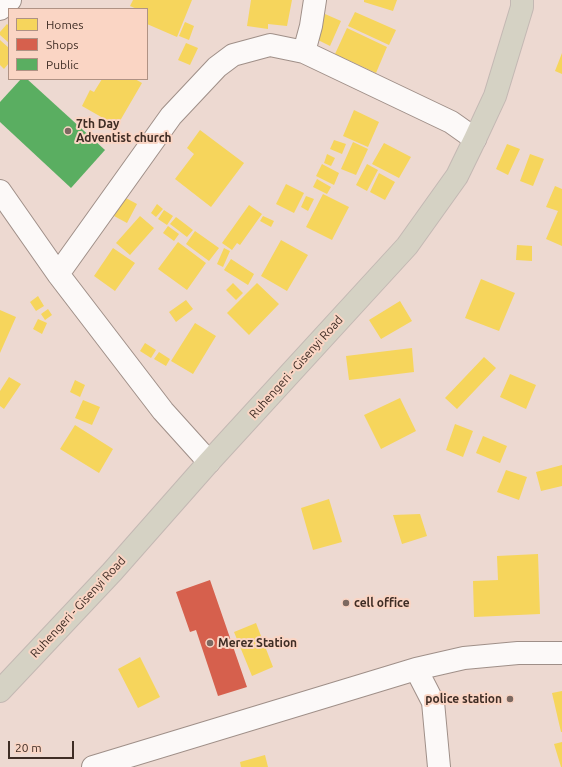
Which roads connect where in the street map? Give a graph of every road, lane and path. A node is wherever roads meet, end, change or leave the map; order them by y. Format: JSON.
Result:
{"nodes":[{"id":1,"x":10,"y":0,"type":"edge"},
{"id":2,"x":315,"y":0,"type":"edge"},
{"id":3,"x":522,"y":0,"type":"edge"},
{"id":4,"x":0,"y":9,"type":"edge"},
{"id":5,"x":304,"y":52,"type":"junction"},
{"id":6,"x":475,"y":139,"type":"junction"},
{"id":7,"x":0,"y":191,"type":"edge"},
{"id":8,"x":58,"y":274,"type":"junction"},
{"id":9,"x":209,"y":462,"type":"junction"},
{"id":10,"x":562,"y":653,"type":"edge"},
{"id":11,"x":416,"y":669,"type":"junction"},
{"id":12,"x":0,"y":691,"type":"edge"},
{"id":13,"x":93,"y":767,"type":"edge"},
{"id":14,"x":439,"y":767,"type":"edge"}],
"edges":[{"from":1,"to":4,"type":"street"},
{"from":2,"to":5,"type":"street"},
{"from":3,"to":6,"type":"highway","name":"Ruhengeri - Gisenyi Road"},
{"from":5,"to":6,"type":"street"},
{"from":5,"to":8,"type":"street"},
{"from":6,"to":9,"type":"highway","name":"Ruhengeri - Gisenyi Road"},
{"from":7,"to":8,"type":"street"},
{"from":8,"to":9,"type":"street"},
{"from":9,"to":12,"type":"highway","name":"Ruhengeri - Gisenyi Road"},
{"from":10,"to":11,"type":"street"},
{"from":11,"to":13,"type":"street"},
{"from":11,"to":14,"type":"street"}]}
